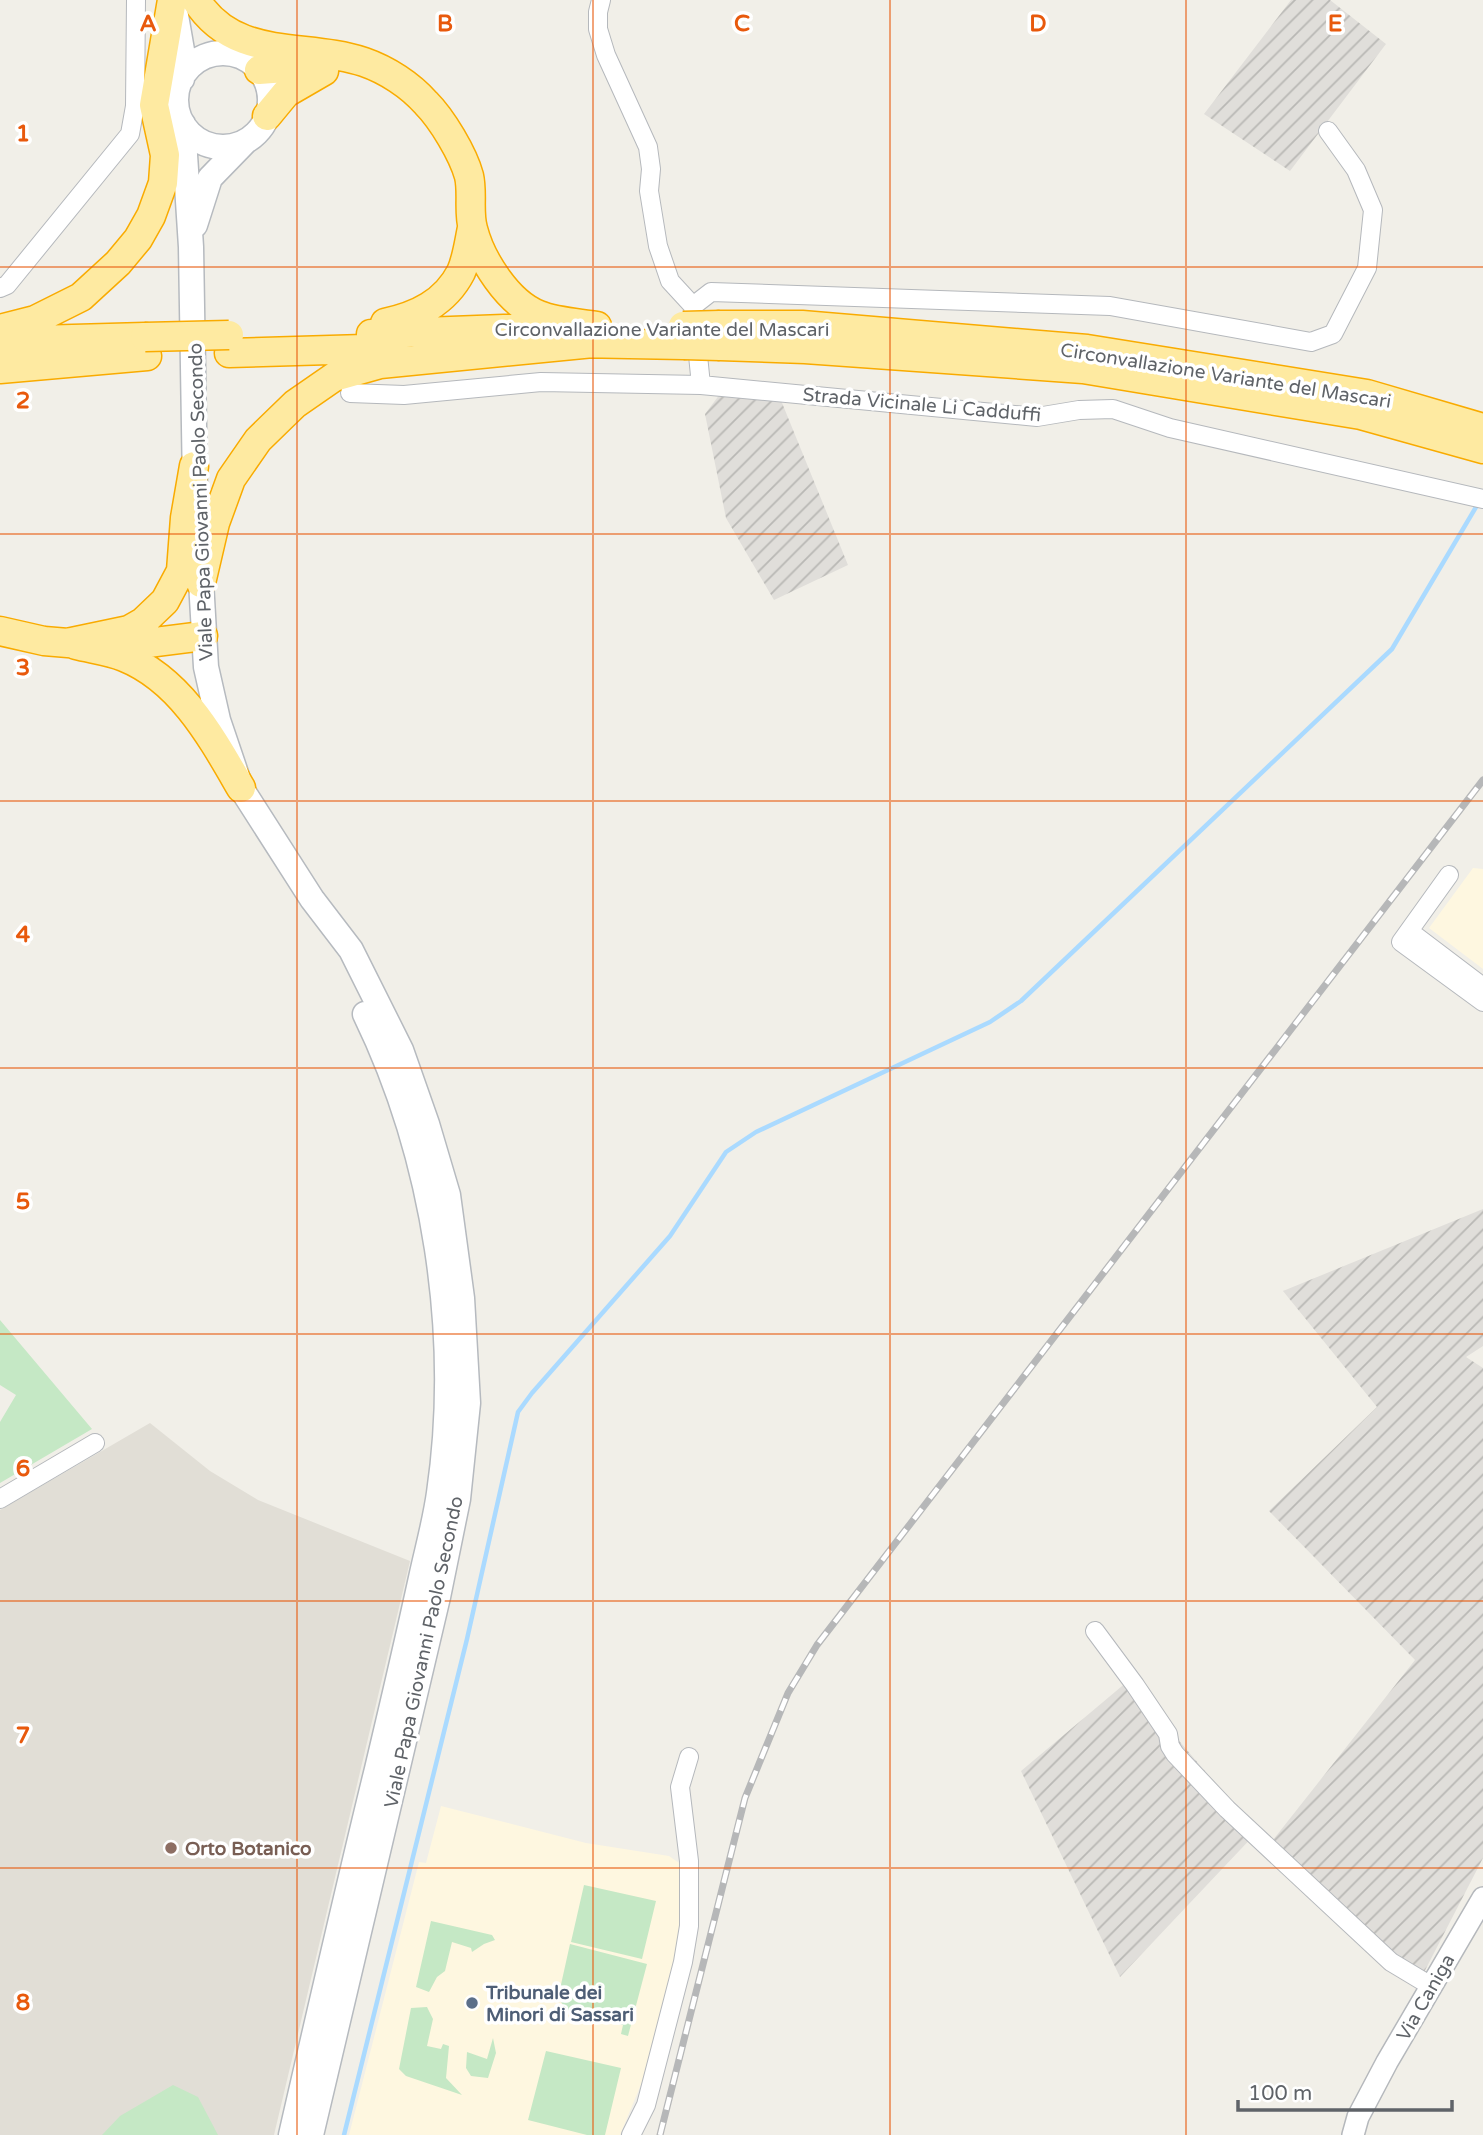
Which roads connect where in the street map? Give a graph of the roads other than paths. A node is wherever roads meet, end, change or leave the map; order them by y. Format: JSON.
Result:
{"nodes":[{"id":1,"x":136,"y":0,"type":"edge"},
{"id":2,"x":173,"y":0,"type":"edge"},
{"id":3,"x":185,"y":0,"type":"edge"},
{"id":4,"x":196,"y":0,"type":"edge"},
{"id":5,"x":601,"y":0,"type":"edge"},
{"id":6,"x":235,"y":55,"type":"junction"},
{"id":7,"x":336,"y":66,"type":"junction"},
{"id":8,"x":259,"y":70,"type":"junction"},
{"id":9,"x":396,"y":78,"type":"junction"},
{"id":10,"x":182,"y":79,"type":"junction"},
{"id":11,"x":267,"y":116,"type":"junction"},
{"id":12,"x":183,"y":124,"type":"junction"},
{"id":13,"x":1328,"y":131,"type":"dead end"},
{"id":14,"x":249,"y":139,"type":"junction"},
{"id":15,"x":472,"y":228,"type":"junction"},
{"id":16,"x":191,"y":247,"type":"junction"},
{"id":17,"x":2,"y":282,"type":"edge"},
{"id":18,"x":687,"y":326,"type":"junction"},
{"id":19,"x":0,"y":329,"type":"edge"},
{"id":20,"x":595,"y":334,"type":"junction"},
{"id":21,"x":331,"y":335,"type":"junction"},
{"id":22,"x":720,"y":336,"type":"junction"},
{"id":23,"x":0,"y":341,"type":"edge"},
{"id":24,"x":229,"y":344,"type":"junction"},
{"id":25,"x":146,"y":347,"type":"junction"},
{"id":26,"x":0,"y":359,"type":"edge"},
{"id":27,"x":0,"y":369,"type":"edge"},
{"id":28,"x":701,"y":385,"type":"junction"},
{"id":29,"x":350,"y":393,"type":"dead end"},
{"id":30,"x":1483,"y":428,"type":"edge"},
{"id":31,"x":1483,"y":449,"type":"edge"},
{"id":32,"x":194,"y":466,"type":"junction"},
{"id":33,"x":1477,"y":498,"type":"edge"},
{"id":34,"x":201,"y":583,"type":"junction"},
{"id":35,"x":0,"y":631,"type":"edge"},
{"id":36,"x":203,"y":636,"type":"junction"},
{"id":37,"x":67,"y":643,"type":"junction"},
{"id":38,"x":241,"y":788,"type":"junction"},
{"id":39,"x":1449,"y":875,"type":"dead end"},
{"id":40,"x":312,"y":899,"type":"junction"},
{"id":41,"x":1405,"y":937,"type":"junction"},
{"id":42,"x":1483,"y":987,"type":"edge"},
{"id":43,"x":1483,"y":1002,"type":"edge"},
{"id":44,"x":95,"y":1443,"type":"dead end"},
{"id":45,"x":0,"y":1499,"type":"edge"},
{"id":46,"x":1095,"y":1631,"type":"dead end"},
{"id":47,"x":690,"y":1757,"type":"dead end"},
{"id":48,"x":1483,"y":1898,"type":"edge"},
{"id":49,"x":1432,"y":1986,"type":"junction"},
{"id":50,"x":291,"y":2135,"type":"edge"},
{"id":51,"x":311,"y":2135,"type":"edge"},
{"id":52,"x":631,"y":2135,"type":"edge"},
{"id":53,"x":1353,"y":2135,"type":"edge"}],
"edges":[{"from":1,"to":17,"type":"street"},
{"from":2,"to":10,"type":"main road"},
{"from":2,"to":19,"type":"highway"},
{"from":3,"to":6,"type":"main road"},
{"from":4,"to":9,"type":"highway"},
{"from":5,"to":18,"type":"street"},
{"from":6,"to":8,"type":"main road"},
{"from":6,"to":10,"type":"main road"},
{"from":7,"to":8,"type":"highway"},
{"from":7,"to":9,"type":"highway"},
{"from":7,"to":11,"type":"highway"},
{"from":8,"to":11,"type":"main road"},
{"from":9,"to":15,"type":"highway"},
{"from":10,"to":12,"type":"main road"},
{"from":11,"to":14,"type":"main road"},
{"from":12,"to":14,"type":"main road"},
{"from":12,"to":16,"type":"main road","name":"Viale Papa Giovanni Paolo Secondo"},
{"from":13,"to":18,"type":"street"},
{"from":14,"to":16,"type":"main road","name":"Viale Papa Giovanni Paolo Secondo"},
{"from":15,"to":20,"type":"highway"},
{"from":15,"to":21,"type":"highway"},
{"from":16,"to":32,"type":"main road","name":"Viale Papa Giovanni Paolo Secondo"},
{"from":18,"to":20,"type":"highway","name":"Circonvallazione Variante del Mascari"},
{"from":18,"to":22,"type":"highway","name":"Circonvallazione Variante del Mascari","bridge":true},
{"from":18,"to":28,"type":"street"},
{"from":20,"to":21,"type":"highway","name":"Circonvallazione Variante del Mascari"},
{"from":20,"to":24,"type":"highway","name":"Circonvallazione Variante del Mascari"},
{"from":20,"to":34,"type":"highway"},
{"from":21,"to":24,"type":"highway","name":"Circonvallazione Variante del Mascari"},
{"from":22,"to":30,"type":"highway","name":"Circonvallazione Variante del Mascari"},
{"from":22,"to":31,"type":"highway","name":"Circonvallazione Variante del Mascari"},
{"from":23,"to":25,"type":"highway","name":"Circonvallazione Variante del Mascari"},
{"from":24,"to":25,"type":"highway","name":"Circonvallazione Variante del Mascari"},
{"from":25,"to":26,"type":"highway","name":"Circonvallazione Variante del Mascari"},
{"from":25,"to":27,"type":"highway"},
{"from":28,"to":29,"type":"street","name":"Strada Vicinale Li Cadduffi"},
{"from":28,"to":33,"type":"street","name":"Strada Vicinale Li Cadduffi"},
{"from":32,"to":34,"type":"main road","name":"Viale Papa Giovanni Paolo Secondo"},
{"from":32,"to":37,"type":"highway"},
{"from":34,"to":36,"type":"main road","name":"Viale Papa Giovanni Paolo Secondo"},
{"from":35,"to":37,"type":"highway"},
{"from":36,"to":37,"type":"highway"},
{"from":36,"to":38,"type":"main road","name":"Viale Papa Giovanni Paolo Secondo"},
{"from":37,"to":38,"type":"highway"},
{"from":38,"to":40,"type":"main road","name":"Viale Papa Giovanni Paolo Secondo"},
{"from":39,"to":41,"type":"street"},
{"from":40,"to":50,"type":"main road","name":"Viale Papa Giovanni Paolo Secondo"},
{"from":40,"to":51,"type":"main road","name":"Viale Papa Giovanni Paolo Secondo"},
{"from":41,"to":42,"type":"street"},
{"from":41,"to":43,"type":"street"},
{"from":44,"to":45,"type":"street"},
{"from":46,"to":49,"type":"street"},
{"from":47,"to":52,"type":"street"},
{"from":48,"to":49,"type":"street","name":"Via Caniga"},
{"from":49,"to":53,"type":"street","name":"Via Caniga"}]}
